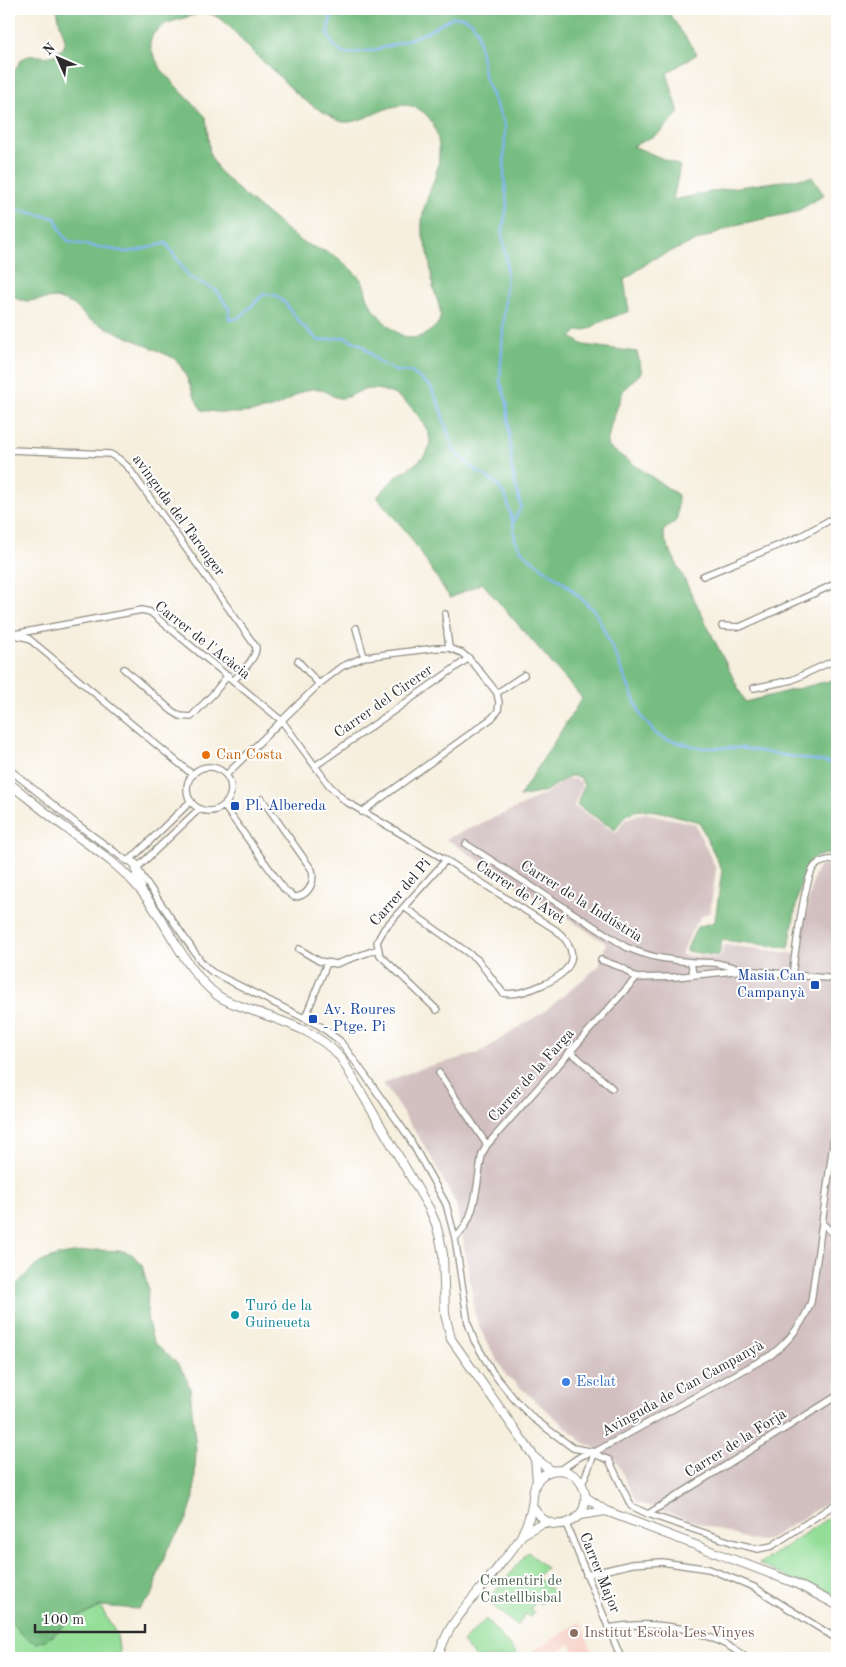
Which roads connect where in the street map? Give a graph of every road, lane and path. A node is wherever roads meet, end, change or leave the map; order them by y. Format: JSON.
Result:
{"nodes":[{"id":1,"x":9,"y":450,"type":"edge"},
{"id":2,"x":837,"y":516,"type":"edge"},
{"id":3,"x":703,"y":576,"type":"dead end"},
{"id":4,"x":837,"y":583,"type":"edge"},
{"id":5,"x":446,"y":614,"type":"dead end"},
{"id":6,"x":722,"y":626,"type":"dead end"},
{"id":7,"x":356,"y":628,"type":"dead end"},
{"id":8,"x":10,"y":634,"type":"edge"},
{"id":9,"x":449,"y":648,"type":"junction"},
{"id":10,"x":364,"y":657,"type":"junction"},
{"id":11,"x":469,"y":658,"type":"junction"},
{"id":12,"x":837,"y":659,"type":"edge"},
{"id":13,"x":298,"y":661,"type":"dead end"},
{"id":14,"x":124,"y":669,"type":"dead end"},
{"id":15,"x":228,"y":675,"type":"junction"},
{"id":16,"x":524,"y":675,"type":"dead end"},
{"id":17,"x":234,"y":680,"type":"junction"},
{"id":18,"x":319,"y":684,"type":"junction"},
{"id":19,"x":754,"y":688,"type":"dead end"},
{"id":20,"x":497,"y":692,"type":"junction"},
{"id":21,"x":282,"y":721,"type":"junction"},
{"id":22,"x":314,"y":766,"type":"junction"},
{"id":23,"x":9,"y":769,"type":"edge"},
{"id":24,"x":192,"y":775,"type":"junction"},
{"id":25,"x":226,"y":775,"type":"junction"},
{"id":26,"x":9,"y":783,"type":"edge"},
{"id":27,"x":262,"y":799,"type":"dead end"},
{"id":28,"x":191,"y":801,"type":"junction"},
{"id":29,"x":224,"y":806,"type":"junction"},
{"id":30,"x":199,"y":808,"type":"junction"},
{"id":31,"x":362,"y":812,"type":"junction"},
{"id":32,"x":466,"y":844,"type":"dead end"},
{"id":33,"x":109,"y":858,"type":"junction"},
{"id":34,"x":837,"y":859,"type":"edge"},
{"id":35,"x":129,"y":860,"type":"junction"},
{"id":36,"x":446,"y":860,"type":"junction"},
{"id":37,"x":137,"y":868,"type":"junction"},
{"id":38,"x":125,"y":872,"type":"junction"},
{"id":39,"x":142,"y":892,"type":"junction"},
{"id":40,"x":404,"y":907,"type":"junction"},
{"id":41,"x":378,"y":949,"type":"junction"},
{"id":42,"x":299,"y":950,"type":"dead end"},
{"id":43,"x":600,"y":960,"type":"dead end"},
{"id":44,"x":690,"y":962,"type":"junction"},
{"id":45,"x":327,"y":963,"type":"junction"},
{"id":46,"x":744,"y":970,"type":"junction"},
{"id":47,"x":693,"y":974,"type":"junction"},
{"id":48,"x":792,"y":976,"type":"junction"},
{"id":49,"x":636,"y":978,"type":"junction"},
{"id":50,"x":837,"y":979,"type":"edge"},
{"id":51,"x":437,"y":1010,"type":"dead end"},
{"id":52,"x":305,"y":1018,"type":"junction"},
{"id":53,"x":570,"y":1051,"type":"junction"},
{"id":54,"x":439,"y":1072,"type":"dead end"},
{"id":55,"x":612,"y":1088,"type":"dead end"},
{"id":56,"x":837,"y":1116,"type":"edge"},
{"id":57,"x":487,"y":1145,"type":"junction"},
{"id":58,"x":823,"y":1224,"type":"junction"},
{"id":59,"x":837,"y":1237,"type":"edge"},
{"id":60,"x":455,"y":1238,"type":"junction"},
{"id":61,"x":837,"y":1396,"type":"edge"},
{"id":62,"x":594,"y":1452,"type":"junction"},
{"id":63,"x":535,"y":1458,"type":"junction"},
{"id":64,"x":555,"y":1471,"type":"junction"},
{"id":65,"x":537,"y":1482,"type":"junction"},
{"id":66,"x":582,"y":1484,"type":"junction"},
{"id":67,"x":586,"y":1497,"type":"junction"},
{"id":68,"x":837,"y":1503,"type":"edge"},
{"id":69,"x":532,"y":1505,"type":"junction"},
{"id":70,"x":606,"y":1511,"type":"junction"},
{"id":71,"x":648,"y":1514,"type":"junction"},
{"id":72,"x":580,"y":1515,"type":"junction"},
{"id":73,"x":548,"y":1522,"type":"junction"},
{"id":74,"x":566,"y":1524,"type":"junction"},
{"id":75,"x":522,"y":1534,"type":"junction"},
{"id":76,"x":586,"y":1575,"type":"junction"},
{"id":77,"x":837,"y":1605,"type":"edge"},
{"id":78,"x":608,"y":1628,"type":"junction"},
{"id":79,"x":837,"y":1639,"type":"edge"},
{"id":80,"x":436,"y":1658,"type":"edge"},
{"id":81,"x":621,"y":1658,"type":"edge"},
{"id":82,"x":747,"y":1658,"type":"edge"}],
"edges":[{"from":1,"to":17,"type":"street","name":"avinguda del Taronger"},
{"from":2,"to":3,"type":"street"},
{"from":4,"to":6,"type":"street"},
{"from":5,"to":9,"type":"street"},
{"from":7,"to":10,"type":"street"},
{"from":8,"to":15,"type":"street","name":"Carrer de l'Acàcia"},
{"from":8,"to":24,"type":"street"},
{"from":9,"to":10,"type":"street"},
{"from":9,"to":11,"type":"street"},
{"from":10,"to":18,"type":"street"},
{"from":11,"to":20,"type":"street"},
{"from":11,"to":22,"type":"street","name":"Carrer del Cirerer"},
{"from":12,"to":19,"type":"street"},
{"from":13,"to":18,"type":"street"},
{"from":14,"to":15,"type":"street"},
{"from":15,"to":17,"type":"street","name":"Carrer de l'Acàcia"},
{"from":16,"to":20,"type":"street"},
{"from":17,"to":21,"type":"street","name":"Carrer de l'Acàcia"},
{"from":18,"to":21,"type":"street"},
{"from":20,"to":31,"type":"street"},
{"from":21,"to":22,"type":"street","name":"Carrer de l'Avet"},
{"from":21,"to":25,"type":"street"},
{"from":22,"to":31,"type":"street","name":"Carrer de l'Avet"},
{"from":23,"to":35,"type":"street"},
{"from":24,"to":25,"type":"street"},
{"from":24,"to":28,"type":"street"},
{"from":25,"to":29,"type":"street"},
{"from":26,"to":33,"type":"street"},
{"from":27,"to":29,"type":"street"},
{"from":28,"to":30,"type":"street"},
{"from":28,"to":35,"type":"street"},
{"from":29,"to":30,"type":"street"},
{"from":30,"to":37,"type":"street"},
{"from":31,"to":36,"type":"street","name":"Carrer de l'Avet"},
{"from":32,"to":44,"type":"street","name":"Carrer de la Indústria"},
{"from":33,"to":35,"type":"street"},
{"from":33,"to":38,"type":"street"},
{"from":34,"to":48,"type":"street"},
{"from":35,"to":37,"type":"street"},
{"from":35,"to":38,"type":"street"},
{"from":36,"to":40,"type":"street","name":"Carrer del Pi"},
{"from":36,"to":40,"type":"street","name":"Carrer de l'Avet"},
{"from":37,"to":38,"type":"street"},
{"from":37,"to":39,"type":"street"},
{"from":37,"to":52,"type":"street"},
{"from":38,"to":39,"type":"street"},
{"from":39,"to":63,"type":"street"},
{"from":40,"to":41,"type":"street","name":"Carrer del Pi"},
{"from":41,"to":45,"type":"street"},
{"from":41,"to":51,"type":"street","name":"Carrer del Pi"},
{"from":42,"to":45,"type":"street"},
{"from":43,"to":49,"type":"street"},
{"from":44,"to":46,"type":"street","name":"Carrer de la Indústria"},
{"from":44,"to":47,"type":"street"},
{"from":45,"to":52,"type":"street"},
{"from":46,"to":47,"type":"street","name":"Carrer de la Indústria"},
{"from":46,"to":48,"type":"street","name":"Carrer de la Indústria"},
{"from":47,"to":49,"type":"street","name":"Carrer de la Indústria"},
{"from":48,"to":50,"type":"street","name":"Carrer de la Indústria"},
{"from":49,"to":53,"type":"street","name":"Carrer de la Farga"},
{"from":52,"to":60,"type":"street"},
{"from":53,"to":55,"type":"street"},
{"from":53,"to":57,"type":"street","name":"Carrer de la Farga"},
{"from":54,"to":57,"type":"street"},
{"from":56,"to":58,"type":"street","name":"Avinguda de Can Campanyà"},
{"from":57,"to":60,"type":"street","name":"Carrer de la Farga"},
{"from":58,"to":59,"type":"street"},
{"from":58,"to":62,"type":"street","name":"Avinguda de Can Campanyà"},
{"from":60,"to":62,"type":"street"},
{"from":61,"to":71,"type":"street","name":"Carrer de la Forja"},
{"from":62,"to":64,"type":"street","name":"Avinguda de Can Campanyà"},
{"from":62,"to":66,"type":"street","name":"Avinguda de Can Campanyà"},
{"from":62,"to":71,"type":"street"},
{"from":63,"to":64,"type":"street"},
{"from":63,"to":65,"type":"street"},
{"from":64,"to":65,"type":"street"},
{"from":64,"to":66,"type":"street"},
{"from":65,"to":69,"type":"street"},
{"from":66,"to":67,"type":"street"},
{"from":67,"to":70,"type":"street"},
{"from":67,"to":72,"type":"street"},
{"from":68,"to":71,"type":"street"},
{"from":69,"to":73,"type":"street"},
{"from":69,"to":75,"type":"street"},
{"from":70,"to":72,"type":"street"},
{"from":70,"to":77,"type":"street"},
{"from":72,"to":74,"type":"street"},
{"from":73,"to":74,"type":"street"},
{"from":73,"to":75,"type":"street"},
{"from":74,"to":76,"type":"street","name":"Carrer Major"},
{"from":75,"to":80,"type":"street"},
{"from":76,"to":78,"type":"street","name":"Carrer Major"},
{"from":76,"to":79,"type":"street"},
{"from":78,"to":81,"type":"street","name":"Carrer Major"},
{"from":78,"to":82,"type":"street"}]}
